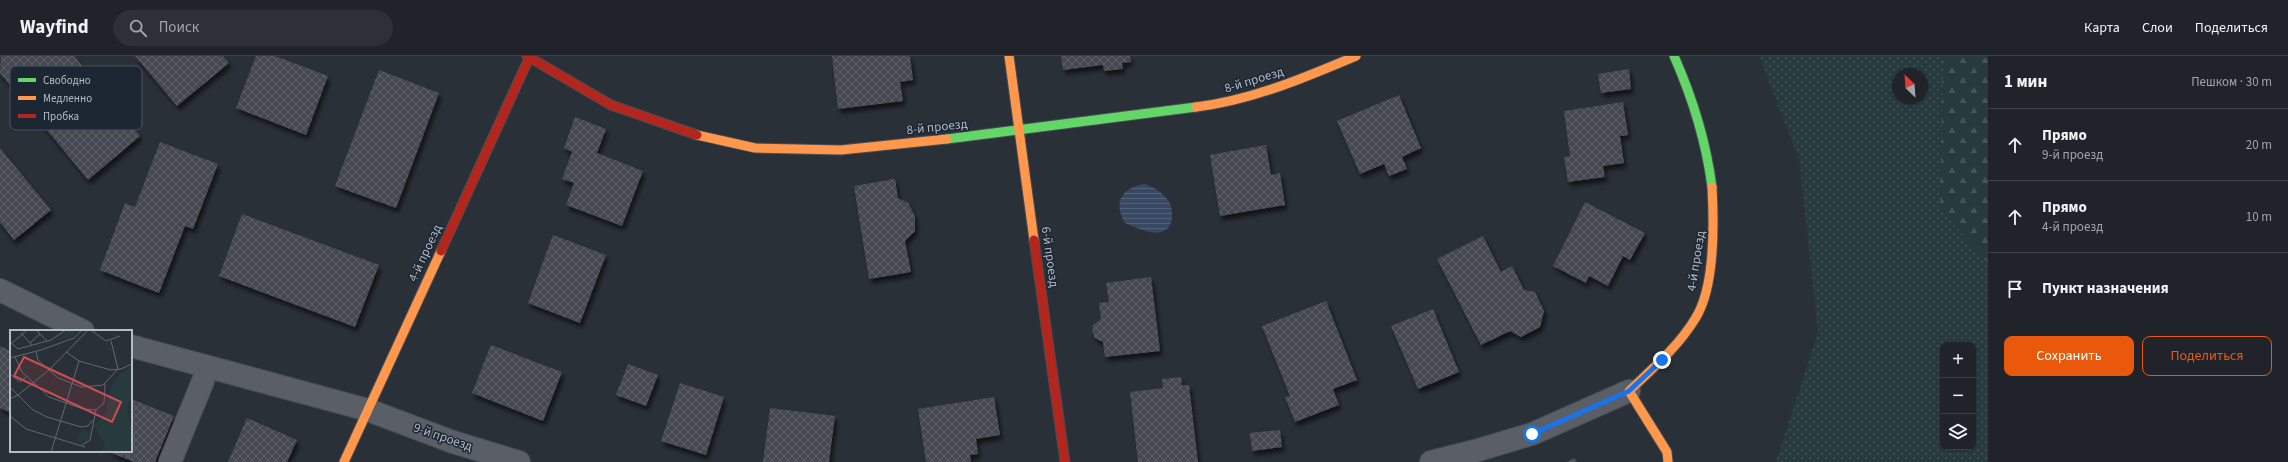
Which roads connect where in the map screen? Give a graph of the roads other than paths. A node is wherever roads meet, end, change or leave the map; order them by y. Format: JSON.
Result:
{"nodes":[{"id":1,"x":529,"y":56,"type":"edge"},
{"id":2,"x":1009,"y":56,"type":"edge"},
{"id":3,"x":1356,"y":56,"type":"edge"},
{"id":4,"x":1674,"y":56,"type":"edge"},
{"id":5,"x":1020,"y":131,"type":"junction"},
{"id":6,"x":0,"y":290,"type":"edge"},
{"id":7,"x":81,"y":330,"type":"edge"},
{"id":8,"x":132,"y":346,"type":"edge"},
{"id":9,"x":203,"y":381,"type":"dead end"},
{"id":10,"x":1629,"y":391,"type":"junction"},
{"id":11,"x":368,"y":410,"type":"junction"},
{"id":12,"x":170,"y":462,"type":"edge"},
{"id":13,"x":344,"y":462,"type":"edge"},
{"id":14,"x":519,"y":462,"type":"edge"},
{"id":15,"x":1065,"y":462,"type":"edge"},
{"id":16,"x":1431,"y":462,"type":"edge"},
{"id":17,"x":1668,"y":462,"type":"edge"}],
"edges":[{"from":1,"to":5,"type":"street","name":"8-й проезд"},
{"from":1,"to":11,"type":"street","name":"4-й проезд"},
{"from":2,"to":5,"type":"street","name":"6-й проезд"},
{"from":3,"to":5,"type":"street","name":"8-й проезд"},
{"from":4,"to":10,"type":"street","name":"4-й проезд"},
{"from":5,"to":15,"type":"street","name":"6-й проезд"},
{"from":6,"to":7,"type":"street"},
{"from":8,"to":11,"type":"street","name":"9-й проезд"},
{"from":9,"to":12,"type":"street"},
{"from":10,"to":16,"type":"street"},
{"from":10,"to":17,"type":"street"},
{"from":11,"to":13,"type":"street","name":"4-й проезд"},
{"from":11,"to":14,"type":"street","name":"9-й проезд"}]}
